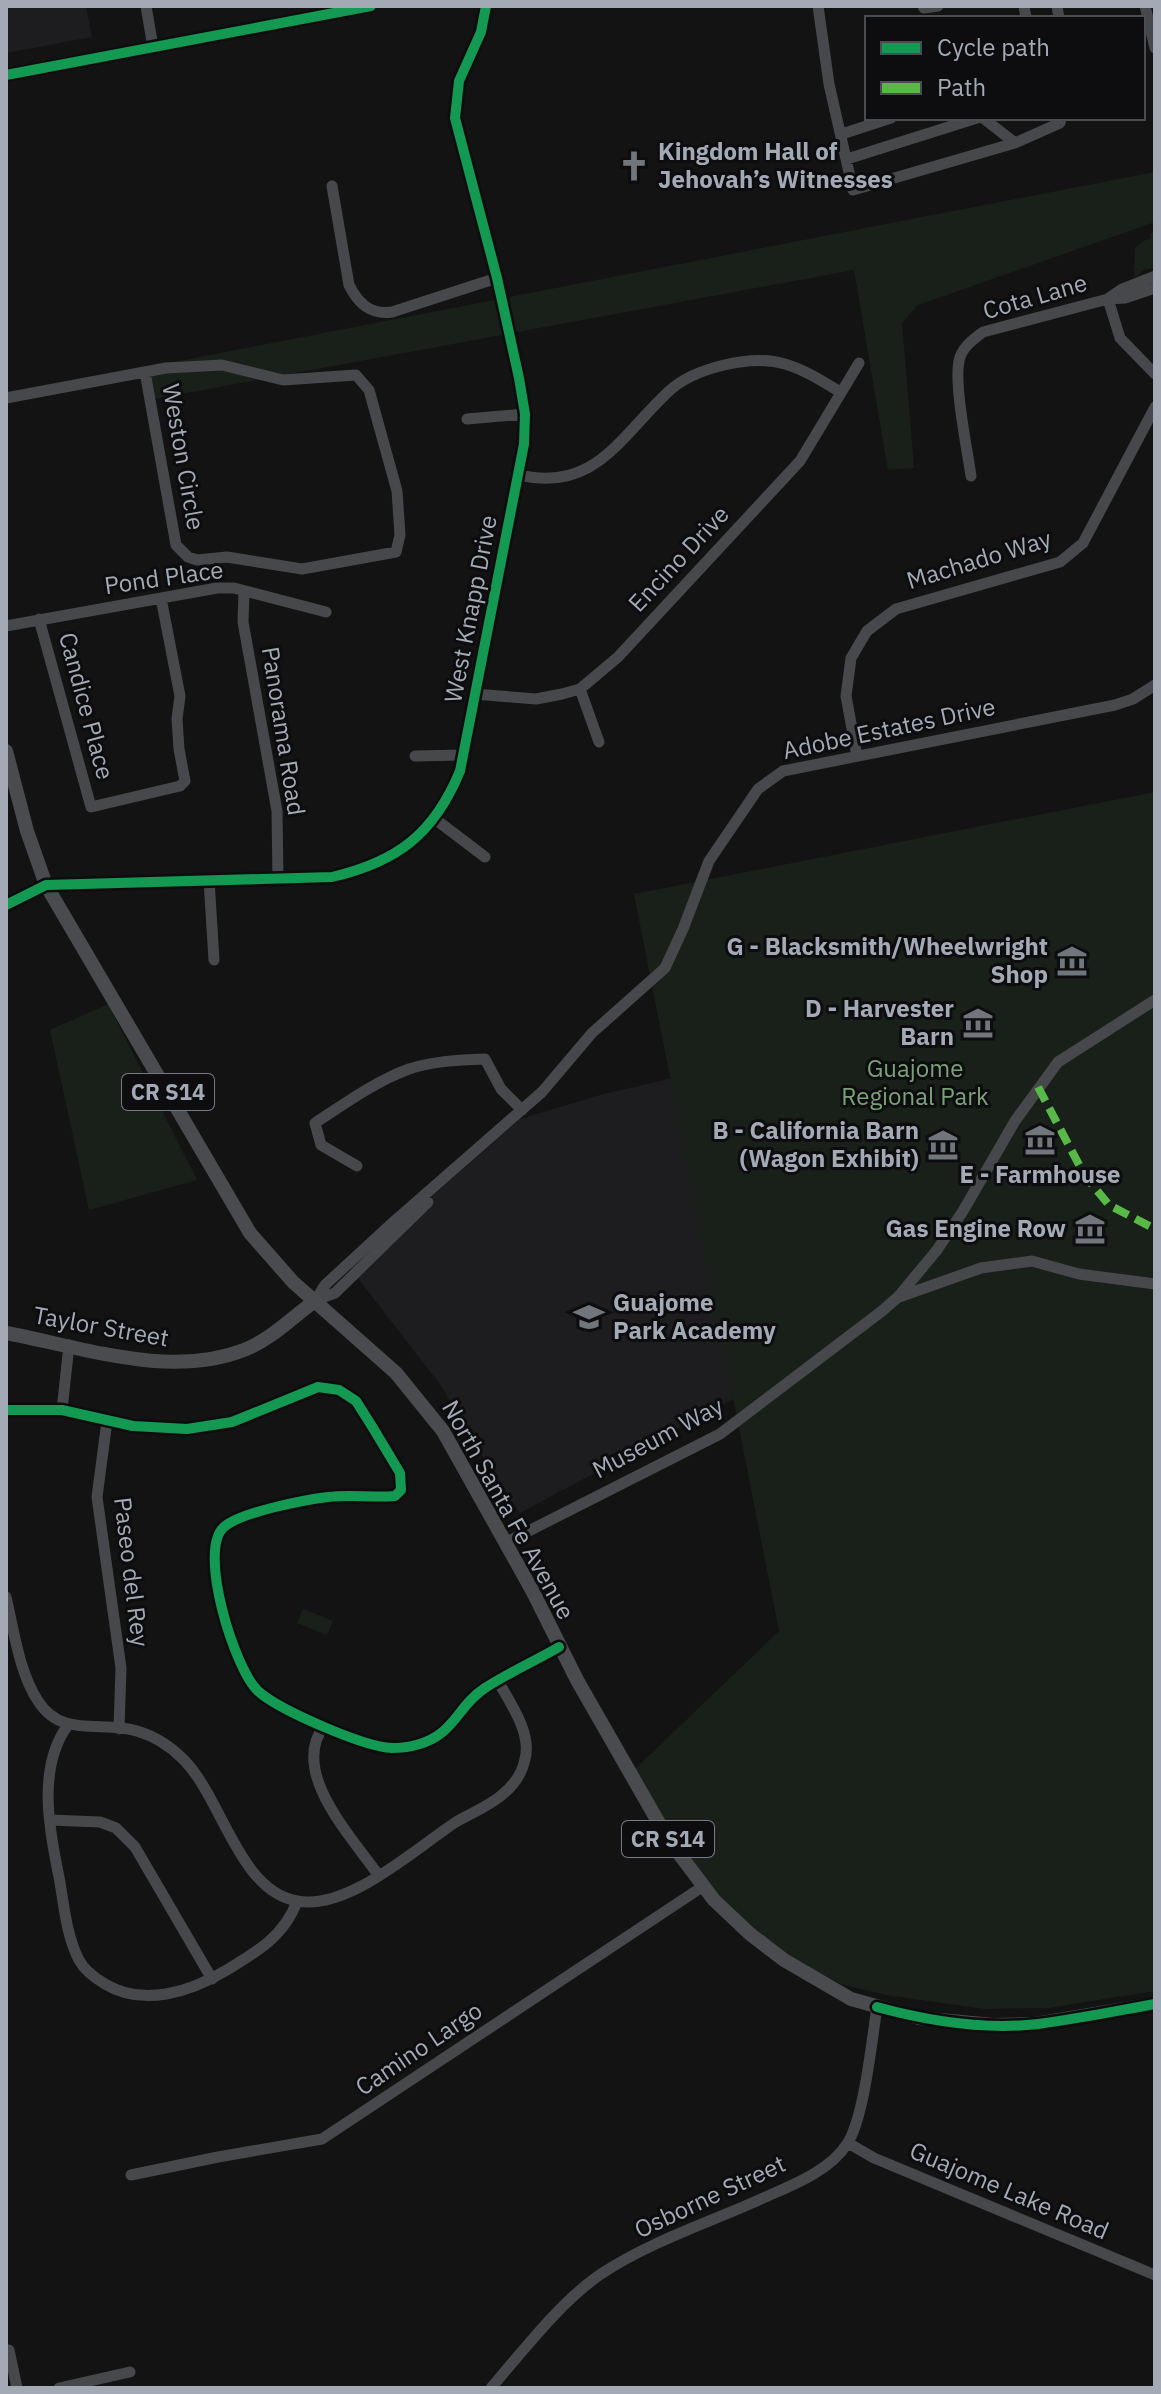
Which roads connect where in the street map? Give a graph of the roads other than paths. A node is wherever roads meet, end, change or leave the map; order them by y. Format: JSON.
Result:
{"nodes":[{"id":1,"x":146,"y":6,"type":"edge"},
{"id":2,"x":371,"y":6,"type":"edge"},
{"id":3,"x":486,"y":6,"type":"edge"},
{"id":4,"x":818,"y":6,"type":"edge"},
{"id":5,"x":923,"y":6,"type":"edge"},
{"id":6,"x":938,"y":6,"type":"edge"},
{"id":7,"x":1145,"y":6,"type":"edge"},
{"id":8,"x":153,"y":47,"type":"junction"},
{"id":9,"x":1155,"y":48,"type":"edge"},
{"id":10,"x":6,"y":75,"type":"edge"},
{"id":11,"x":885,"y":120,"type":"edge"},
{"id":12,"x":974,"y":120,"type":"edge"},
{"id":13,"x":983,"y":120,"type":"edge"},
{"id":14,"x":1061,"y":120,"type":"edge"},
{"id":15,"x":842,"y":134,"type":"junction"},
{"id":16,"x":1015,"y":143,"type":"junction"},
{"id":17,"x":847,"y":159,"type":"junction"},
{"id":18,"x":332,"y":186,"type":"dead end"},
{"id":19,"x":1155,"y":276,"type":"edge"},
{"id":20,"x":497,"y":278,"type":"junction"},
{"id":21,"x":1155,"y":288,"type":"edge"},
{"id":22,"x":1108,"y":299,"type":"junction"},
{"id":23,"x":859,"y":363,"type":"dead end"},
{"id":24,"x":145,"y":372,"type":"junction"},
{"id":25,"x":1155,"y":374,"type":"edge"},
{"id":26,"x":840,"y":392,"type":"junction"},
{"id":27,"x":6,"y":398,"type":"edge"},
{"id":28,"x":1155,"y":407,"type":"edge"},
{"id":29,"x":525,"y":414,"type":"junction"},
{"id":30,"x":467,"y":419,"type":"dead end"},
{"id":31,"x":516,"y":474,"type":"junction"},
{"id":32,"x":971,"y":476,"type":"dead end"},
{"id":33,"x":244,"y":592,"type":"junction"},
{"id":34,"x":161,"y":598,"type":"junction"},
{"id":35,"x":326,"y":612,"type":"dead end"},
{"id":36,"x":39,"y":619,"type":"junction"},
{"id":37,"x":6,"y":626,"type":"edge"},
{"id":38,"x":1155,"y":685,"type":"edge"},
{"id":39,"x":580,"y":689,"type":"junction"},
{"id":40,"x":475,"y":694,"type":"junction"},
{"id":41,"x":599,"y":742,"type":"dead end"},
{"id":42,"x":6,"y":751,"type":"edge"},
{"id":43,"x":463,"y":755,"type":"junction"},
{"id":44,"x":415,"y":756,"type":"dead end"},
{"id":45,"x":857,"y":756,"type":"junction"},
{"id":46,"x":435,"y":819,"type":"junction"},
{"id":47,"x":485,"y":857,"type":"dead end"},
{"id":48,"x":278,"y":879,"type":"junction"},
{"id":49,"x":209,"y":880,"type":"junction"},
{"id":50,"x":46,"y":885,"type":"junction"},
{"id":51,"x":6,"y":905,"type":"edge"},
{"id":52,"x":214,"y":960,"type":"dead end"},
{"id":53,"x":1155,"y":1000,"type":"edge"},
{"id":54,"x":522,"y":1110,"type":"junction"},
{"id":55,"x":357,"y":1166,"type":"dead end"},
{"id":56,"x":1155,"y":1284,"type":"edge"},
{"id":57,"x":898,"y":1297,"type":"junction"},
{"id":58,"x":315,"y":1301,"type":"junction"},
{"id":59,"x":6,"y":1333,"type":"edge"},
{"id":60,"x":69,"y":1345,"type":"junction"},
{"id":61,"x":6,"y":1410,"type":"edge"},
{"id":62,"x":62,"y":1410,"type":"junction"},
{"id":63,"x":107,"y":1421,"type":"junction"},
{"id":64,"x":505,"y":1543,"type":"junction"},
{"id":65,"x":6,"y":1597,"type":"edge"},
{"id":66,"x":559,"y":1647,"type":"junction"},
{"id":67,"x":498,"y":1681,"type":"junction"},
{"id":68,"x":68,"y":1725,"type":"junction"},
{"id":69,"x":324,"y":1726,"type":"junction"},
{"id":70,"x":119,"y":1729,"type":"junction"},
{"id":71,"x":50,"y":1820,"type":"junction"},
{"id":72,"x":379,"y":1876,"type":"junction"},
{"id":73,"x":702,"y":1887,"type":"junction"},
{"id":74,"x":297,"y":1901,"type":"junction"},
{"id":75,"x":212,"y":1979,"type":"junction"},
{"id":76,"x":1155,"y":2004,"type":"edge"},
{"id":77,"x":877,"y":2007,"type":"junction"},
{"id":78,"x":848,"y":2143,"type":"junction"},
{"id":79,"x":131,"y":2175,"type":"dead end"},
{"id":80,"x":1155,"y":2275,"type":"edge"},
{"id":81,"x":9,"y":2350,"type":"dead end"},
{"id":82,"x":130,"y":2372,"type":"dead end"},
{"id":83,"x":17,"y":2388,"type":"edge"},
{"id":84,"x":59,"y":2388,"type":"edge"},
{"id":85,"x":491,"y":2388,"type":"edge"}],
"edges":[{"from":1,"to":8,"type":"street"},
{"from":2,"to":8,"type":"main road"},
{"from":3,"to":20,"type":"street","name":"West Knapp Drive"},
{"from":4,"to":15,"type":"street"},
{"from":5,"to":6,"type":"street"},
{"from":7,"to":9,"type":"street"},
{"from":8,"to":10,"type":"main road"},
{"from":11,"to":15,"type":"street"},
{"from":12,"to":17,"type":"street"},
{"from":13,"to":16,"type":"street"},
{"from":14,"to":16,"type":"street"},
{"from":15,"to":17,"type":"street"},
{"from":16,"to":17,"type":"street"},
{"from":18,"to":20,"type":"street"},
{"from":19,"to":22,"type":"street","name":"Cota Lane"},
{"from":20,"to":29,"type":"street","name":"West Knapp Drive"},
{"from":21,"to":22,"type":"street","name":"Cota Lane"},
{"from":22,"to":25,"type":"street"},
{"from":22,"to":32,"type":"street","name":"Cota Lane"},
{"from":23,"to":26,"type":"street","name":"Encino Drive"},
{"from":24,"to":24,"type":"street","name":"Weston Circle"},
{"from":24,"to":27,"type":"street","name":"Weston Circle"},
{"from":26,"to":31,"type":"street"},
{"from":26,"to":39,"type":"street","name":"Encino Drive"},
{"from":28,"to":45,"type":"street","name":"Machado Way"},
{"from":29,"to":30,"type":"street"},
{"from":29,"to":31,"type":"street","name":"West Knapp Drive"},
{"from":31,"to":40,"type":"street","name":"West Knapp Drive"},
{"from":33,"to":34,"type":"street","name":"Pond Place"},
{"from":33,"to":35,"type":"street","name":"Pond Place"},
{"from":33,"to":48,"type":"street","name":"Panorama Road"},
{"from":34,"to":36,"type":"street","name":"Pond Place"},
{"from":34,"to":36,"type":"street","name":"Candice Place"},
{"from":36,"to":37,"type":"street","name":"Pond Place"},
{"from":38,"to":45,"type":"street","name":"Adobe Estates Drive"},
{"from":39,"to":40,"type":"street","name":"Encino Drive"},
{"from":39,"to":41,"type":"street"},
{"from":40,"to":43,"type":"street","name":"West Knapp Drive"},
{"from":42,"to":50,"type":"main road","name":"North Santa Fe Avenue","number":"CR S14"},
{"from":43,"to":44,"type":"street"},
{"from":43,"to":46,"type":"street","name":"West Knapp Drive"},
{"from":45,"to":54,"type":"street","name":"Adobe Estates Drive"},
{"from":46,"to":47,"type":"street"},
{"from":46,"to":48,"type":"street","name":"West Knapp Drive"},
{"from":48,"to":49,"type":"street","name":"West Knapp Drive"},
{"from":49,"to":50,"type":"street","name":"West Knapp Drive"},
{"from":49,"to":52,"type":"street"},
{"from":50,"to":51,"type":"street"},
{"from":50,"to":58,"type":"main road","name":"North Santa Fe Avenue","number":"CR S14"},
{"from":53,"to":57,"type":"street","name":"Museum Way"},
{"from":54,"to":55,"type":"street"},
{"from":54,"to":58,"type":"street","name":"Adobe Estates Drive"},
{"from":56,"to":57,"type":"street","name":"Museum Way"},
{"from":57,"to":64,"type":"street","name":"Museum Way"},
{"from":58,"to":60,"type":"main road","name":"Taylor Street"},
{"from":58,"to":64,"type":"main road","name":"North Santa Fe Avenue","number":"CR S14"},
{"from":59,"to":60,"type":"main road","name":"Taylor Street"},
{"from":60,"to":62,"type":"street"},
{"from":61,"to":62,"type":"street"},
{"from":62,"to":63,"type":"street"},
{"from":63,"to":69,"type":"street"},
{"from":63,"to":70,"type":"street","name":"Paseo del Rey"},
{"from":64,"to":66,"type":"main road","name":"North Santa Fe Avenue","number":"CR S14"},
{"from":65,"to":68,"type":"street"},
{"from":66,"to":67,"type":"street"},
{"from":66,"to":73,"type":"main road","name":"North Santa Fe Avenue","number":"CR S14"},
{"from":67,"to":69,"type":"street"},
{"from":67,"to":72,"type":"street"},
{"from":68,"to":70,"type":"street"},
{"from":68,"to":71,"type":"street"},
{"from":69,"to":72,"type":"street"},
{"from":70,"to":74,"type":"street"},
{"from":71,"to":75,"type":"street"},
{"from":71,"to":75,"type":"street"},
{"from":72,"to":74,"type":"street"},
{"from":73,"to":77,"type":"main road","name":"North Santa Fe Avenue","number":"CR S14"},
{"from":73,"to":79,"type":"street","name":"Camino Largo"},
{"from":74,"to":75,"type":"street"},
{"from":76,"to":77,"type":"main road","name":"North Santa Fe Avenue","number":"CR S14"},
{"from":77,"to":78,"type":"street"},
{"from":78,"to":80,"type":"street","name":"Guajome Lake Road"},
{"from":78,"to":85,"type":"street","name":"Osborne Street"},
{"from":81,"to":83,"type":"street"},
{"from":82,"to":84,"type":"street"}]}
